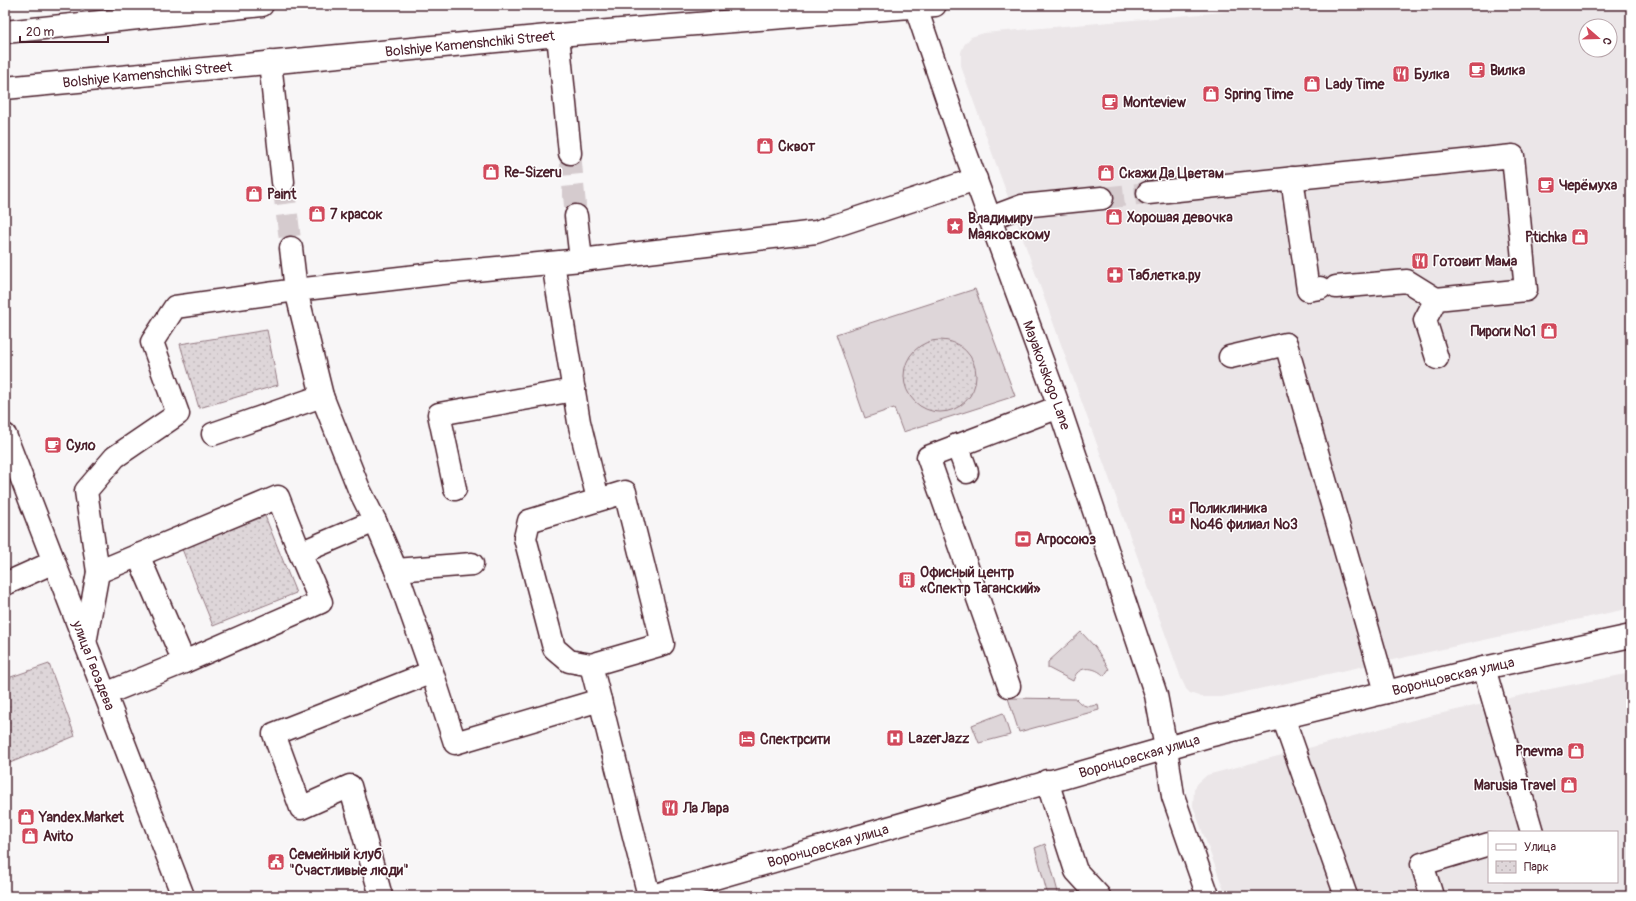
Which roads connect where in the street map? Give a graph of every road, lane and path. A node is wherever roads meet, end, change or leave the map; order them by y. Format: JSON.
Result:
{"nodes":[{"id":1,"x":262,"y":5,"type":"edge"},
{"id":2,"x":821,"y":5,"type":"edge"},
{"id":3,"x":922,"y":6,"type":"edge"},
{"id":4,"x":802,"y":15,"type":"junction"},
{"id":5,"x":5,"y":32,"type":"edge"},
{"id":6,"x":558,"y":35,"type":"junction"},
{"id":7,"x":270,"y":62,"type":"junction"},
{"id":8,"x":5,"y":88,"type":"edge"},
{"id":9,"x":570,"y":153,"type":"tunnel mouth"},
{"id":10,"x":1292,"y":178,"type":"junction"},
{"id":11,"x":976,"y":179,"type":"junction"},
{"id":12,"x":283,"y":182,"type":"tunnel mouth"},
{"id":13,"x":1148,"y":193,"type":"tunnel mouth"},
{"id":14,"x":1102,"y":198,"type":"tunnel mouth"},
{"id":15,"x":576,"y":216,"type":"tunnel mouth"},
{"id":16,"x":990,"y":218,"type":"junction"},
{"id":17,"x":291,"y":248,"type":"tunnel mouth"},
{"id":18,"x":581,"y":260,"type":"junction"},
{"id":19,"x":553,"y":263,"type":"junction"},
{"id":20,"x":296,"y":290,"type":"junction"},
{"id":21,"x":1436,"y":299,"type":"junction"},
{"id":22,"x":1230,"y":357,"type":"dead end"},
{"id":23,"x":1437,"y":358,"type":"dead end"},
{"id":24,"x":574,"y":390,"type":"junction"},
{"id":25,"x":322,"y":396,"type":"junction"},
{"id":26,"x":1059,"y":407,"type":"junction"},
{"id":27,"x":213,"y":434,"type":"dead end"},
{"id":28,"x":5,"y":435,"type":"edge"},
{"id":29,"x":957,"y":446,"type":"junction"},
{"id":30,"x":967,"y":472,"type":"dead end"},
{"id":31,"x":455,"y":488,"type":"dead end"},
{"id":32,"x":598,"y":499,"type":"junction"},
{"id":33,"x":375,"y":521,"type":"junction"},
{"id":34,"x":300,"y":553,"type":"junction"},
{"id":35,"x":138,"y":556,"type":"junction"},
{"id":36,"x":54,"y":562,"type":"junction"},
{"id":37,"x":472,"y":564,"type":"dead end"},
{"id":38,"x":396,"y":570,"type":"junction"},
{"id":39,"x":98,"y":572,"type":"junction"},
{"id":40,"x":5,"y":584,"type":"edge"},
{"id":41,"x":1631,"y":636,"type":"edge"},
{"id":42,"x":85,"y":643,"type":"junction"},
{"id":43,"x":184,"y":662,"type":"junction"},
{"id":44,"x":591,"y":665,"type":"junction"},
{"id":45,"x":1484,"y":668,"type":"junction"},
{"id":46,"x":432,"y":672,"type":"junction"},
{"id":47,"x":1009,"y":686,"type":"dead end"},
{"id":48,"x":1386,"y":692,"type":"junction"},
{"id":49,"x":105,"y":694,"type":"junction"},
{"id":50,"x":600,"y":700,"type":"junction"},
{"id":51,"x":1283,"y":718,"type":"junction"},
{"id":52,"x":1166,"y":748,"type":"junction"},
{"id":53,"x":1047,"y":781,"type":"junction"},
{"id":54,"x":1531,"y":831,"type":"edge"},
{"id":55,"x":1488,"y":844,"type":"edge"},
{"id":56,"x":183,"y":896,"type":"edge"},
{"id":57,"x":381,"y":896,"type":"edge"},
{"id":58,"x":649,"y":896,"type":"edge"},
{"id":59,"x":652,"y":896,"type":"edge"},
{"id":60,"x":1099,"y":896,"type":"edge"},
{"id":61,"x":1208,"y":896,"type":"edge"},
{"id":62,"x":1346,"y":896,"type":"edge"},
{"id":63,"x":1432,"y":896,"type":"edge"}],
"edges":[{"from":1,"to":5,"type":"main road"},
{"from":2,"to":4,"type":"main road"},
{"from":3,"to":4,"type":"main road","name":"Bolshiye Kamenshchiki Street"},
{"from":3,"to":11,"type":"main road","name":"Mayakovskogo Lane"},
{"from":4,"to":6,"type":"main road","name":"Bolshiye Kamenshchiki Street"},
{"from":6,"to":7,"type":"main road","name":"Bolshiye Kamenshchiki Street"},
{"from":6,"to":9,"type":"main road"},
{"from":7,"to":8,"type":"main road","name":"Bolshiye Kamenshchiki Street"},
{"from":7,"to":12,"type":"main road"},
{"from":10,"to":13,"type":"main road"},
{"from":10,"to":21,"type":"main road"},
{"from":10,"to":21,"type":"main road"},
{"from":11,"to":16,"type":"main road","name":"Mayakovskogo Lane"},
{"from":11,"to":18,"type":"main road"},
{"from":14,"to":16,"type":"main road"},
{"from":15,"to":18,"type":"main road"},
{"from":16,"to":26,"type":"main road","name":"Mayakovskogo Lane"},
{"from":17,"to":20,"type":"main road"},
{"from":18,"to":19,"type":"main road"},
{"from":19,"to":20,"type":"main road"},
{"from":19,"to":24,"type":"main road"},
{"from":20,"to":25,"type":"main road"},
{"from":20,"to":39,"type":"main road"},
{"from":21,"to":23,"type":"main road"},
{"from":22,"to":48,"type":"main road"},
{"from":24,"to":31,"type":"main road"},
{"from":24,"to":32,"type":"main road"},
{"from":25,"to":27,"type":"main road"},
{"from":25,"to":33,"type":"main road"},
{"from":26,"to":29,"type":"main road"},
{"from":26,"to":52,"type":"main road","name":"Mayakovskogo Lane"},
{"from":28,"to":36,"type":"main road","name":"улица Гвоздева"},
{"from":29,"to":30,"type":"main road"},
{"from":29,"to":47,"type":"main road"},
{"from":32,"to":44,"type":"main road"},
{"from":32,"to":44,"type":"main road"},
{"from":33,"to":34,"type":"main road"},
{"from":33,"to":38,"type":"main road"},
{"from":34,"to":35,"type":"main road"},
{"from":34,"to":43,"type":"main road"},
{"from":35,"to":39,"type":"main road"},
{"from":35,"to":43,"type":"main road"},
{"from":36,"to":40,"type":"main road"},
{"from":36,"to":42,"type":"main road","name":"улица Гвоздева"},
{"from":37,"to":38,"type":"main road"},
{"from":38,"to":46,"type":"main road"},
{"from":39,"to":42,"type":"main road"},
{"from":41,"to":45,"type":"main road","name":"Воронцовская улица"},
{"from":42,"to":49,"type":"main road","name":"улица Гвоздева"},
{"from":43,"to":49,"type":"main road"},
{"from":44,"to":50,"type":"main road"},
{"from":45,"to":48,"type":"main road","name":"Воронцовская улица"},
{"from":45,"to":54,"type":"main road"},
{"from":46,"to":50,"type":"main road"},
{"from":46,"to":57,"type":"main road"},
{"from":48,"to":51,"type":"main road","name":"Воронцовская улица"},
{"from":49,"to":56,"type":"main road","name":"улица Гвоздева"},
{"from":50,"to":58,"type":"main road"},
{"from":51,"to":52,"type":"main road","name":"Воронцовская улица"},
{"from":51,"to":62,"type":"main road"},
{"from":52,"to":53,"type":"main road","name":"Воронцовская улица"},
{"from":52,"to":61,"type":"main road","name":"Mayakovskogo Lane"},
{"from":53,"to":59,"type":"main road","name":"Воронцовская улица"},
{"from":53,"to":60,"type":"main road"},
{"from":55,"to":63,"type":"main road"}]}
